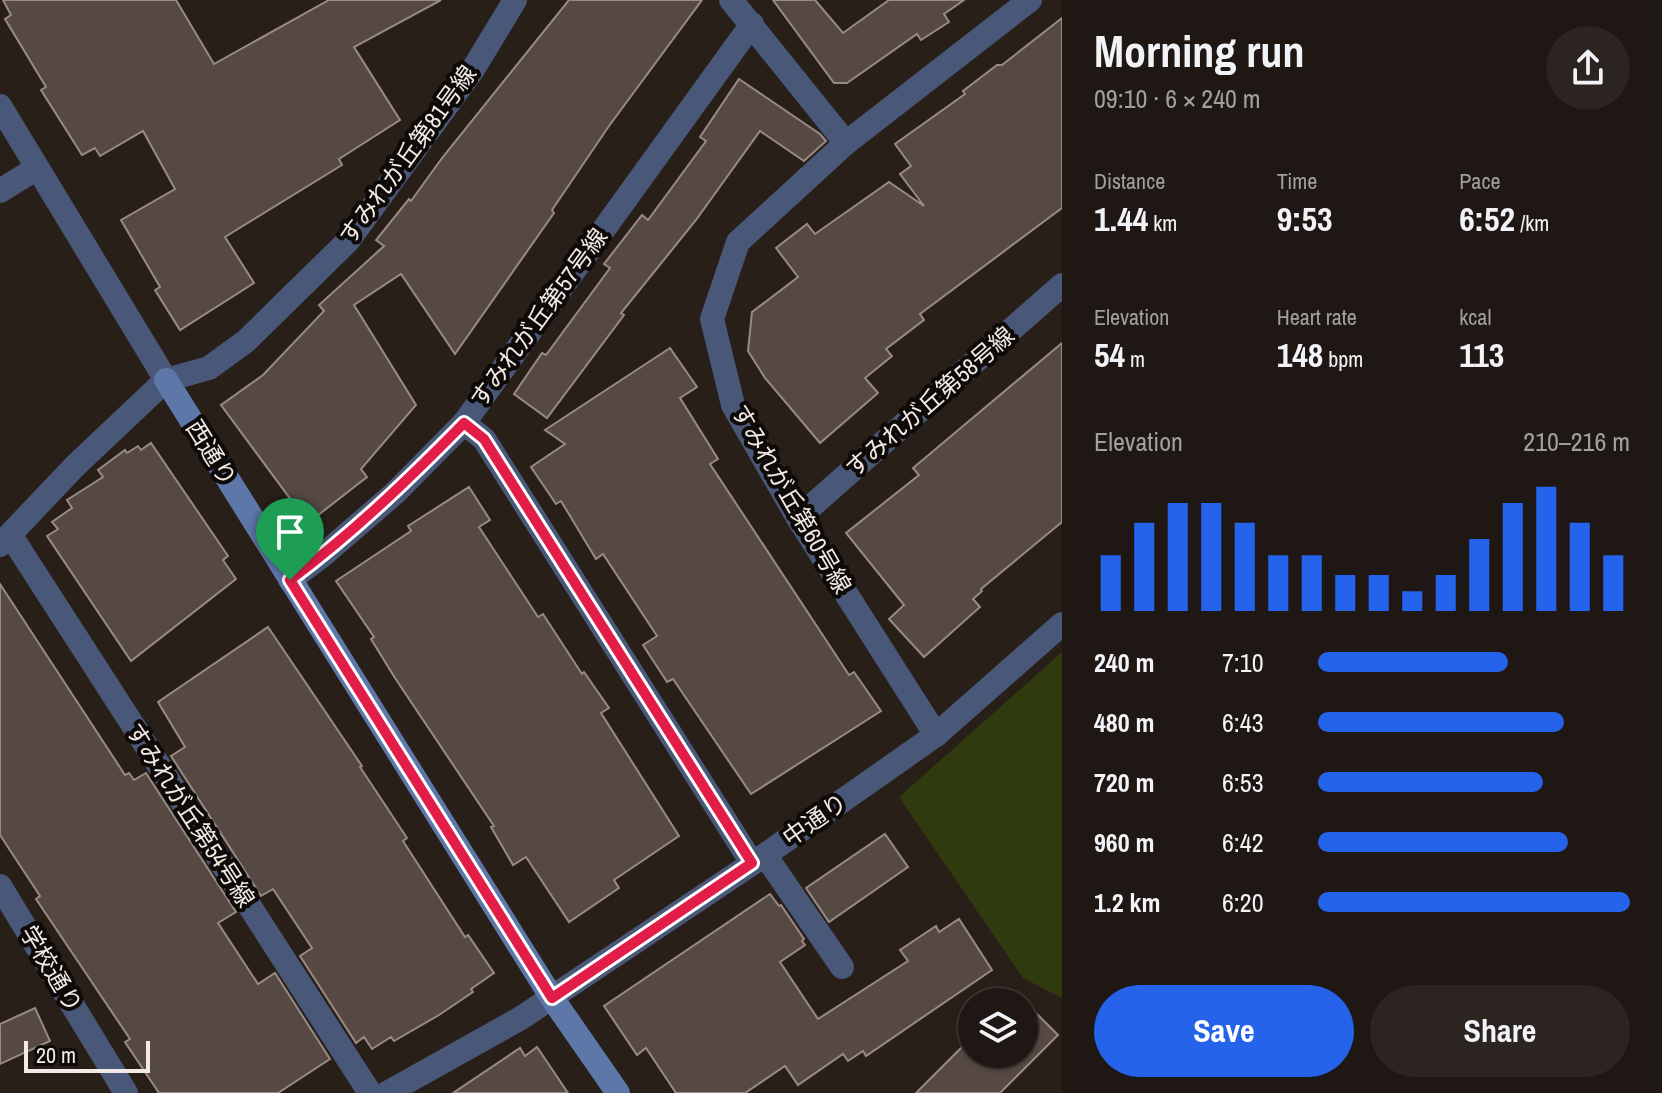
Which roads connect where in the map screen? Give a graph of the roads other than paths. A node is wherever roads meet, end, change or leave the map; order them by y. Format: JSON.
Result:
{"nodes":[{"id":1,"x":515,"y":0,"type":"edge"},
{"id":2,"x":731,"y":0,"type":"edge"},
{"id":3,"x":1030,"y":0,"type":"edge"},
{"id":4,"x":752,"y":24,"type":"junction"},
{"id":5,"x":0,"y":106,"type":"edge"},
{"id":6,"x":846,"y":143,"type":"junction"},
{"id":7,"x":37,"y":168,"type":"junction"},
{"id":8,"x":0,"y":191,"type":"edge"},
{"id":9,"x":1062,"y":285,"type":"edge"},
{"id":10,"x":166,"y":380,"type":"junction"},
{"id":11,"x":464,"y":423,"type":"junction"},
{"id":12,"x":798,"y":518,"type":"junction"},
{"id":13,"x":5,"y":541,"type":"edge"},
{"id":14,"x":290,"y":580,"type":"junction"},
{"id":15,"x":1062,"y":624,"type":"edge"},
{"id":16,"x":936,"y":735,"type":"junction"},
{"id":17,"x":758,"y":859,"type":"junction"},
{"id":18,"x":0,"y":886,"type":"edge"},
{"id":19,"x":842,"y":967,"type":"dead end"},
{"id":20,"x":552,"y":998,"type":"junction"},
{"id":21,"x":126,"y":1093,"type":"edge"},
{"id":22,"x":370,"y":1093,"type":"edge"},
{"id":23,"x":387,"y":1093,"type":"edge"},
{"id":24,"x":618,"y":1093,"type":"edge"}],
"edges":[{"from":1,"to":10,"type":"street","name":"すみれが丘第81号線"},
{"from":2,"to":4,"type":"street"},
{"from":3,"to":6,"type":"street","name":"すみれが丘第60号線"},
{"from":4,"to":6,"type":"street"},
{"from":4,"to":11,"type":"street","name":"すみれが丘第57号線"},
{"from":5,"to":7,"type":"street"},
{"from":6,"to":12,"type":"street","name":"すみれが丘第60号線"},
{"from":7,"to":8,"type":"street"},
{"from":7,"to":10,"type":"street"},
{"from":9,"to":12,"type":"street","name":"すみれが丘第58号線"},
{"from":10,"to":13,"type":"street","name":"すみれが丘第81号線"},
{"from":10,"to":14,"type":"street","name":"西通り"},
{"from":11,"to":14,"type":"street","name":"すみれが丘第57号線"},
{"from":11,"to":17,"type":"street"},
{"from":12,"to":16,"type":"street","name":"すみれが丘第60号線"},
{"from":13,"to":22,"type":"street","name":"すみれが丘第54号線"},
{"from":14,"to":20,"type":"street","name":"西通り"},
{"from":15,"to":16,"type":"street","name":"中通り"},
{"from":16,"to":17,"type":"street","name":"中通り"},
{"from":17,"to":19,"type":"street"},
{"from":17,"to":20,"type":"street","name":"中通り"},
{"from":18,"to":21,"type":"street","name":"学校通り"},
{"from":20,"to":23,"type":"street","name":"中通り"},
{"from":20,"to":24,"type":"street","name":"西通り"}]}
